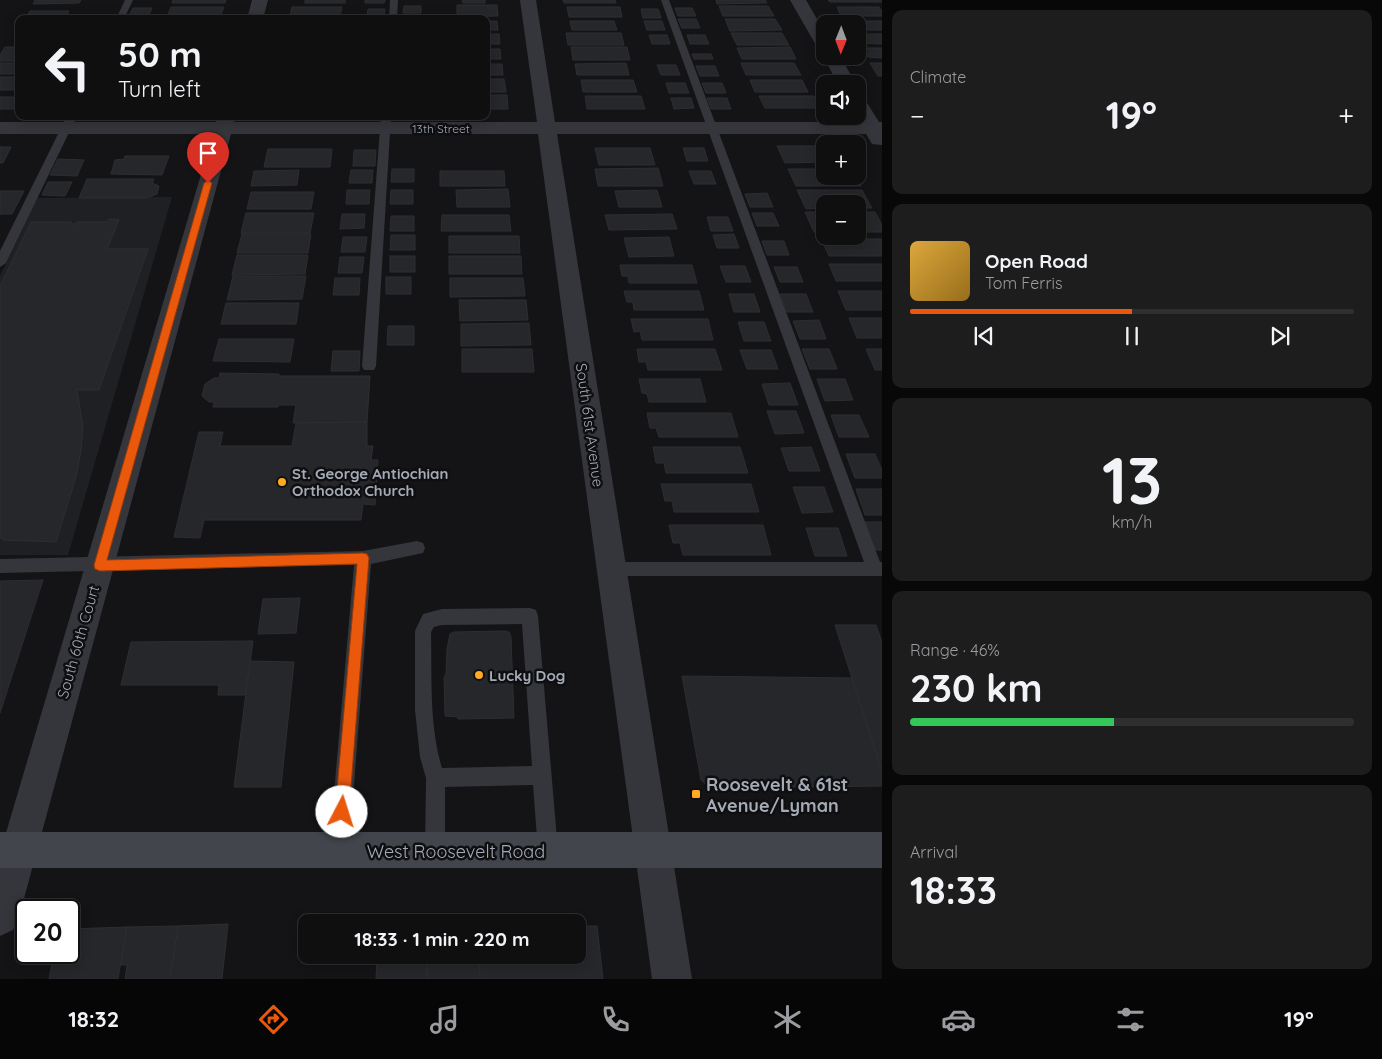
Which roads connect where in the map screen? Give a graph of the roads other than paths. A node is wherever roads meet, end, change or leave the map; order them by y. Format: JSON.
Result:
{"nodes":[{"id":1,"x":129,"y":0,"type":"edge"},
{"id":2,"x":260,"y":0,"type":"edge"},
{"id":3,"x":394,"y":0,"type":"edge"},
{"id":4,"x":528,"y":0,"type":"edge"},
{"id":5,"x":665,"y":0,"type":"edge"},
{"id":6,"x":798,"y":0,"type":"edge"},
{"id":7,"x":122,"y":15,"type":"edge"},
{"id":8,"x":256,"y":15,"type":"edge"},
{"id":9,"x":392,"y":15,"type":"edge"},
{"id":10,"x":816,"y":31,"type":"edge"},
{"id":11,"x":866,"y":113,"type":"edge"},
{"id":12,"x":69,"y":122,"type":"edge"},
{"id":13,"x":225,"y":122,"type":"edge"},
{"id":14,"x":386,"y":122,"type":"edge"},
{"id":15,"x":0,"y":128,"type":"edge"},
{"id":16,"x":547,"y":128,"type":"junction"},
{"id":17,"x":712,"y":128,"type":"junction"},
{"id":18,"x":877,"y":128,"type":"edge"},
{"id":19,"x":882,"y":145,"type":"edge"},
{"id":20,"x":0,"y":263,"type":"edge"},
{"id":21,"x":369,"y":366,"type":"dead end"},
{"id":22,"x":417,"y":548,"type":"dead end"},
{"id":23,"x":363,"y":558,"type":"junction"},
{"id":24,"x":100,"y":565,"type":"junction"},
{"id":25,"x":0,"y":566,"type":"edge"},
{"id":26,"x":878,"y":568,"type":"edge"},
{"id":27,"x":612,"y":570,"type":"junction"},
{"id":28,"x":542,"y":775,"type":"junction"},
{"id":29,"x":435,"y":778,"type":"junction"},
{"id":30,"x":10,"y":850,"type":"edge"},
{"id":31,"x":339,"y":850,"type":"junction"},
{"id":32,"x":653,"y":850,"type":"junction"},
{"id":33,"x":882,"y":850,"type":"edge"},
{"id":34,"x":435,"y":851,"type":"junction"},
{"id":35,"x":548,"y":851,"type":"junction"},
{"id":36,"x":0,"y":917,"type":"edge"},
{"id":37,"x":672,"y":979,"type":"edge"}],
"edges":[{"from":1,"to":7,"type":"lane"},
{"from":2,"to":8,"type":"street"},
{"from":3,"to":9,"type":"lane"},
{"from":4,"to":16,"type":"street","name":"South 61st Avenue"},
{"from":5,"to":17,"type":"lane"},
{"from":6,"to":10,"type":"street"},
{"from":11,"to":18,"type":"street"},
{"from":12,"to":13,"type":"street","name":"13th Street"},
{"from":12,"to":15,"type":"street","name":"13th Street"},
{"from":12,"to":20,"type":"lane"},
{"from":13,"to":14,"type":"street","name":"13th Street"},
{"from":13,"to":24,"type":"street","name":"South 60th Court"},
{"from":14,"to":16,"type":"street","name":"13th Street"},
{"from":14,"to":21,"type":"lane"},
{"from":16,"to":17,"type":"street","name":"13th Street"},
{"from":16,"to":27,"type":"street","name":"South 61st Avenue"},
{"from":17,"to":18,"type":"street","name":"13th Street"},
{"from":17,"to":26,"type":"lane"},
{"from":18,"to":19,"type":"street"},
{"from":22,"to":23,"type":"lane"},
{"from":23,"to":24,"type":"lane"},
{"from":23,"to":31,"type":"lane"},
{"from":24,"to":25,"type":"lane"},
{"from":24,"to":30,"type":"street","name":"South 60th Court"},
{"from":26,"to":27,"type":"lane"},
{"from":27,"to":32,"type":"street","name":"South 61st Avenue"},
{"from":28,"to":29,"type":"lane"},
{"from":28,"to":29,"type":"lane"},
{"from":28,"to":35,"type":"lane"},
{"from":29,"to":34,"type":"lane"},
{"from":30,"to":31,"type":"main road","name":"West Roosevelt Road"},
{"from":30,"to":36,"type":"street","name":"South 60th Court"},
{"from":31,"to":34,"type":"main road","name":"West Roosevelt Road"},
{"from":32,"to":33,"type":"main road","name":"West Roosevelt Road"},
{"from":32,"to":35,"type":"main road","name":"West Roosevelt Road"},
{"from":32,"to":37,"type":"street","name":"South 61st Avenue"},
{"from":34,"to":35,"type":"main road","name":"West Roosevelt Road"}]}
